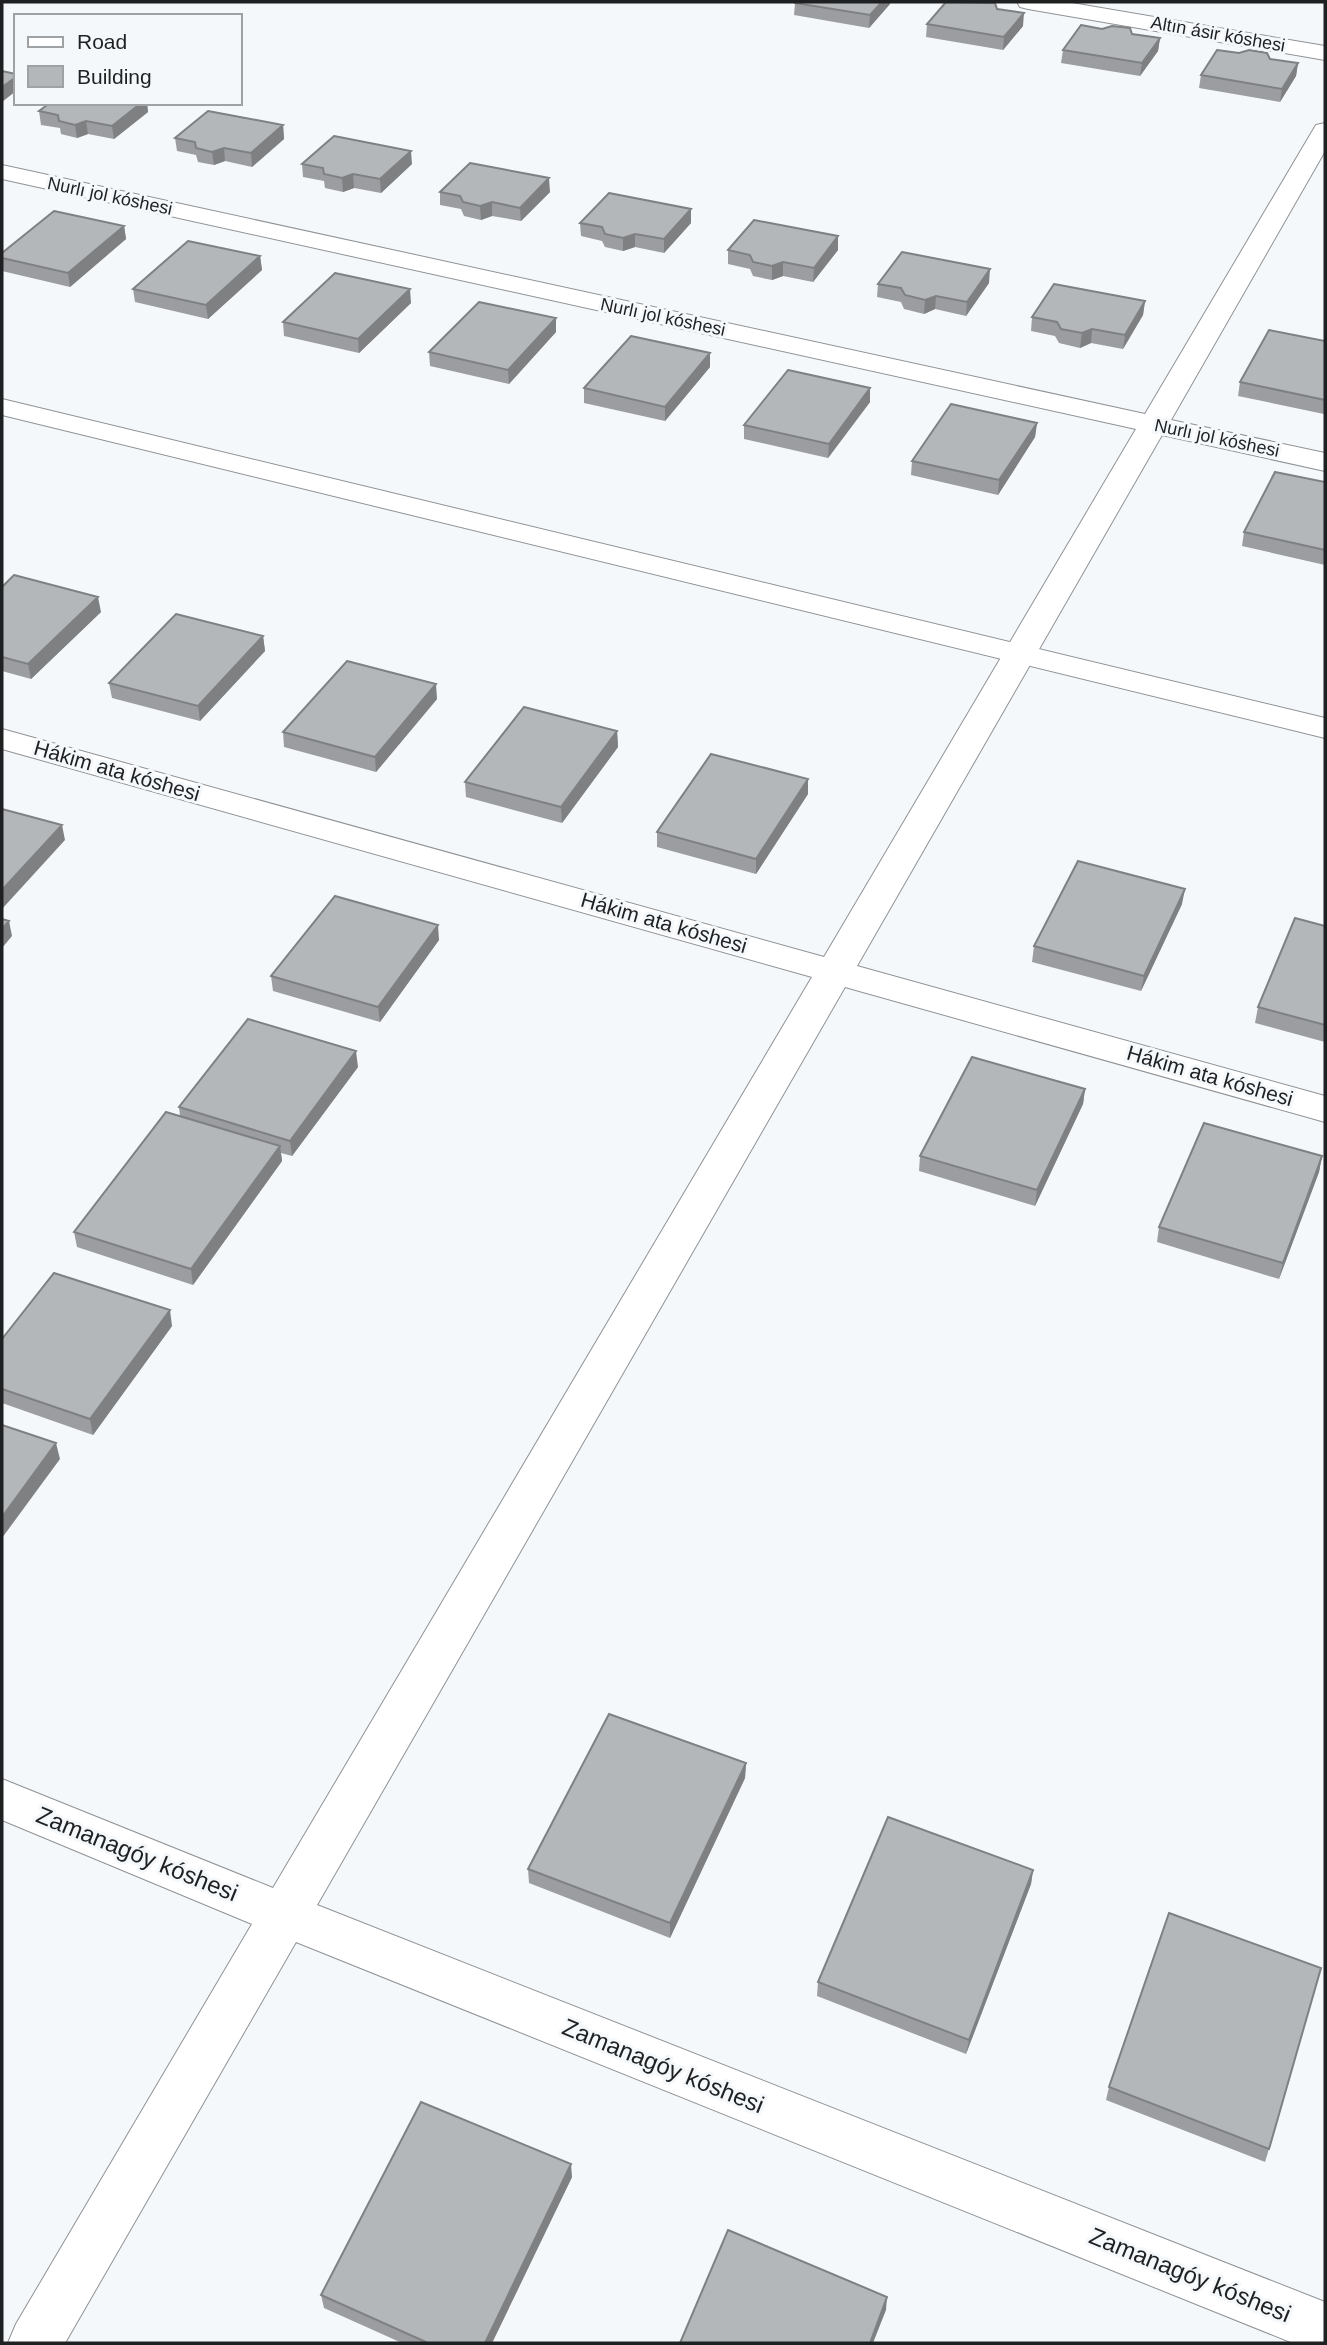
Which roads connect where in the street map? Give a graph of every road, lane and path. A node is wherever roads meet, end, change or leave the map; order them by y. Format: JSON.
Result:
{"nodes":[{"id":1,"x":1028,"y":2,"type":"edge"},
{"id":2,"x":1325,"y":53,"type":"edge"},
{"id":3,"x":1325,"y":130,"type":"edge"},
{"id":4,"x":2,"y":172,"type":"edge"},
{"id":5,"x":2,"y":407,"type":"edge"},
{"id":6,"x":1153,"y":424,"type":"junction"},
{"id":7,"x":1325,"y":462,"type":"edge"},
{"id":8,"x":1020,"y":654,"type":"junction"},
{"id":9,"x":1325,"y":728,"type":"edge"},
{"id":10,"x":2,"y":739,"type":"edge"},
{"id":11,"x":835,"y":970,"type":"junction"},
{"id":12,"x":1325,"y":1109,"type":"edge"},
{"id":13,"x":2,"y":1799,"type":"edge"},
{"id":14,"x":285,"y":1915,"type":"junction"},
{"id":15,"x":1325,"y":2329,"type":"edge"},
{"id":16,"x":35,"y":2343,"type":"edge"}],
"edges":[{"from":1,"to":2,"type":"street","name":"Altın ásir kóshesi"},
{"from":3,"to":6,"type":"street"},
{"from":4,"to":6,"type":"street","name":"Nurlı jol kóshesi"},
{"from":5,"to":8,"type":"street"},
{"from":6,"to":7,"type":"street","name":"Nurlı jol kóshesi"},
{"from":6,"to":8,"type":"street"},
{"from":8,"to":9,"type":"street"},
{"from":8,"to":11,"type":"street"},
{"from":10,"to":11,"type":"street","name":"Hákim ata kóshesi"},
{"from":11,"to":12,"type":"street","name":"Hákim ata kóshesi"},
{"from":11,"to":14,"type":"street"},
{"from":13,"to":14,"type":"street","name":"Zamanagóy kóshesi"},
{"from":14,"to":15,"type":"street","name":"Zamanagóy kóshesi"},
{"from":14,"to":16,"type":"street"}]}
